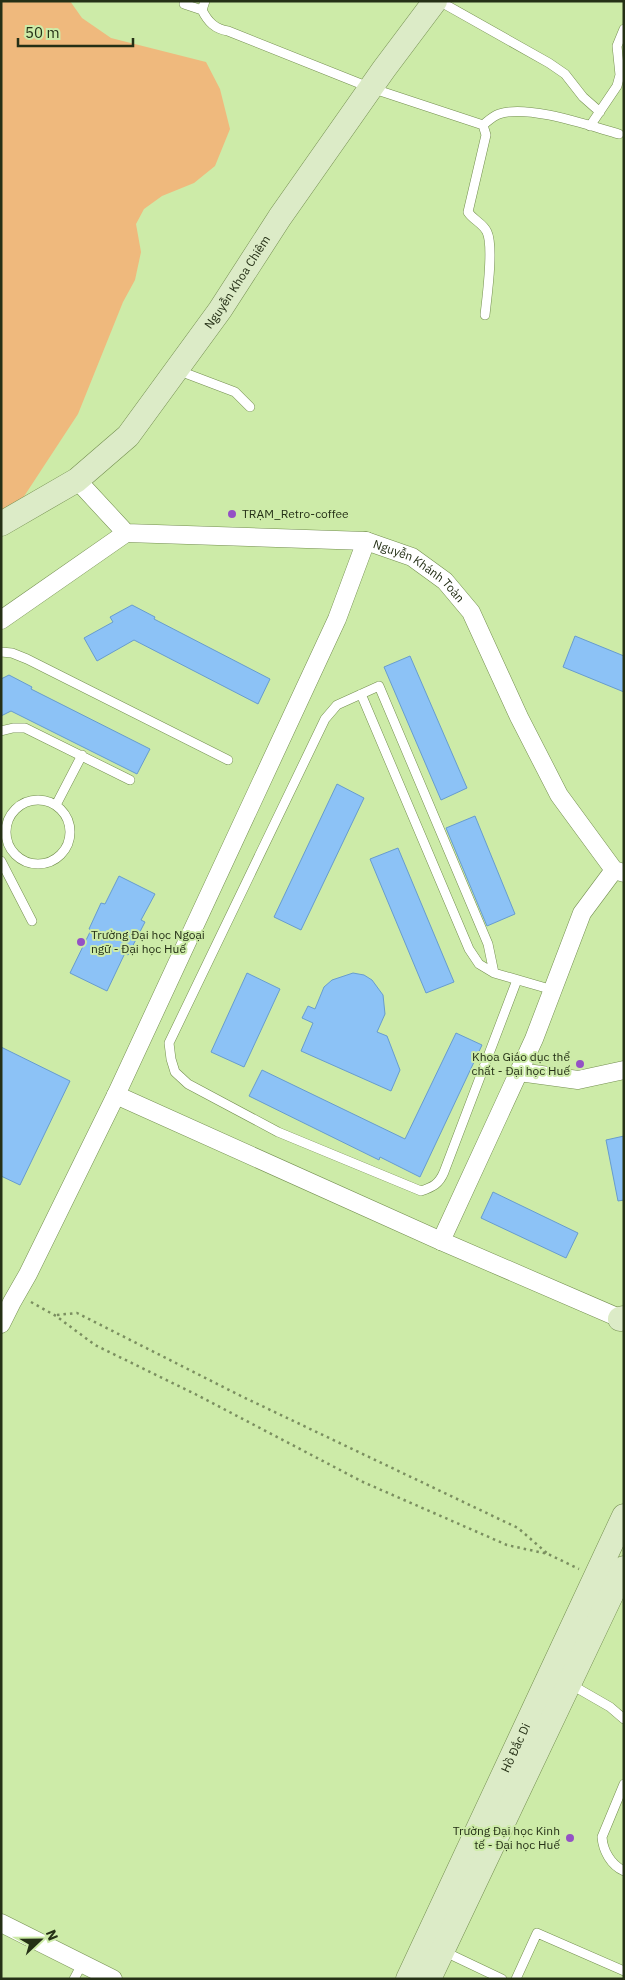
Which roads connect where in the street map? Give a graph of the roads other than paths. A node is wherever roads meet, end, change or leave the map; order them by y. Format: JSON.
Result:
{"nodes":[{"id":1,"x":437,"y":1,"type":"edge"},
{"id":2,"x":184,"y":4,"type":"dead end"},
{"id":3,"x":204,"y":6,"type":"edge"},
{"id":4,"x":624,"y":30,"type":"edge"},
{"id":5,"x":372,"y":88,"type":"junction"},
{"id":6,"x":600,"y":112,"type":"junction"},
{"id":7,"x":483,"y":125,"type":"junction"},
{"id":8,"x":590,"y":126,"type":"junction"},
{"id":9,"x":619,"y":134,"type":"dead end"},
{"id":10,"x":485,"y":315,"type":"dead end"},
{"id":11,"x":177,"y":370,"type":"junction"},
{"id":12,"x":250,"y":407,"type":"dead end"},
{"id":13,"x":77,"y":480,"type":"junction"},
{"id":14,"x":1,"y":524,"type":"edge"},
{"id":15,"x":126,"y":533,"type":"junction"},
{"id":16,"x":366,"y":541,"type":"junction"},
{"id":17,"x":1,"y":620,"type":"edge"},
{"id":18,"x":1,"y":652,"type":"edge"},
{"id":19,"x":361,"y":694,"type":"junction"},
{"id":20,"x":1,"y":731,"type":"edge"},
{"id":21,"x":82,"y":755,"type":"junction"},
{"id":22,"x":228,"y":760,"type":"dead end"},
{"id":23,"x":130,"y":780,"type":"dead end"},
{"id":24,"x":56,"y":805,"type":"junction"},
{"id":25,"x":16,"y":856,"type":"junction"},
{"id":26,"x":2,"y":868,"type":"edge"},
{"id":27,"x":619,"y":871,"type":"edge"},
{"id":28,"x":32,"y":921,"type":"dead end"},
{"id":29,"x":494,"y":973,"type":"junction"},
{"id":30,"x":517,"y":980,"type":"junction"},
{"id":31,"x":553,"y":990,"type":"junction"},
{"id":32,"x":624,"y":1070,"type":"edge"},
{"id":33,"x":519,"y":1072,"type":"junction"},
{"id":34,"x":116,"y":1095,"type":"junction"},
{"id":35,"x":441,"y":1241,"type":"junction"},
{"id":36,"x":623,"y":1319,"type":"edge"},
{"id":37,"x":1,"y":1324,"type":"edge"},
{"id":38,"x":624,"y":1516,"type":"edge"},
{"id":39,"x":624,"y":1568,"type":"edge"},
{"id":40,"x":560,"y":1679,"type":"junction"},
{"id":41,"x":624,"y":1719,"type":"edge"},
{"id":42,"x":624,"y":1784,"type":"edge"},
{"id":43,"x":624,"y":1871,"type":"edge"},
{"id":44,"x":1,"y":1923,"type":"edge"},
{"id":45,"x":442,"y":1951,"type":"junction"},
{"id":46,"x":78,"y":1971,"type":"edge"},
{"id":47,"x":624,"y":1971,"type":"edge"},
{"id":48,"x":113,"y":1979,"type":"edge"},
{"id":49,"x":408,"y":1979,"type":"edge"},
{"id":50,"x":429,"y":1979,"type":"edge"},
{"id":51,"x":502,"y":1979,"type":"edge"},
{"id":52,"x":516,"y":1979,"type":"edge"}],
"edges":[{"from":1,"to":5,"type":"street","name":"Nguyễn Khoa Chiêm"},
{"from":1,"to":6,"type":"lane"},
{"from":2,"to":3,"type":"lane"},
{"from":3,"to":5,"type":"lane"},
{"from":4,"to":6,"type":"lane"},
{"from":5,"to":7,"type":"lane"},
{"from":5,"to":11,"type":"street","name":"Nguyễn Khoa Chiêm"},
{"from":6,"to":8,"type":"lane"},
{"from":7,"to":8,"type":"lane"},
{"from":7,"to":10,"type":"lane"},
{"from":8,"to":9,"type":"lane"},
{"from":11,"to":12,"type":"lane"},
{"from":11,"to":13,"type":"street","name":"Nguyễn Khoa Chiêm"},
{"from":13,"to":14,"type":"street","name":"Nguyễn Khoa Chiêm"},
{"from":13,"to":15,"type":"street"},
{"from":15,"to":16,"type":"street","name":"Nguyễn Khánh Toàn"},
{"from":15,"to":17,"type":"street"},
{"from":16,"to":27,"type":"street","name":"Nguyễn Khánh Toàn"},
{"from":16,"to":34,"type":"street"},
{"from":18,"to":22,"type":"lane"},
{"from":19,"to":29,"type":"lane"},
{"from":19,"to":29,"type":"lane"},
{"from":19,"to":30,"type":"lane"},
{"from":20,"to":21,"type":"lane"},
{"from":21,"to":23,"type":"lane"},
{"from":21,"to":24,"type":"lane"},
{"from":24,"to":25,"type":"lane"},
{"from":24,"to":25,"type":"lane"},
{"from":25,"to":26,"type":"lane"},
{"from":26,"to":28,"type":"lane"},
{"from":27,"to":31,"type":"street"},
{"from":29,"to":30,"type":"lane"},
{"from":30,"to":31,"type":"lane"},
{"from":31,"to":33,"type":"street"},
{"from":32,"to":33,"type":"street"},
{"from":33,"to":35,"type":"street"},
{"from":34,"to":35,"type":"street"},
{"from":34,"to":37,"type":"street"},
{"from":35,"to":36,"type":"street"},
{"from":38,"to":40,"type":"street","name":"Hồ Đắc Di"},
{"from":39,"to":40,"type":"street","name":"Hồ Đắc Di"},
{"from":40,"to":41,"type":"lane"},
{"from":40,"to":45,"type":"street","name":"Hồ Đắc Di"},
{"from":40,"to":49,"type":"street","name":"Hồ Đắc Di"},
{"from":42,"to":43,"type":"lane"},
{"from":44,"to":46,"type":"street"},
{"from":45,"to":50,"type":"street","name":"Hồ Đắc Di"},
{"from":45,"to":51,"type":"lane"},
{"from":46,"to":48,"type":"street"},
{"from":47,"to":52,"type":"lane"}]}
